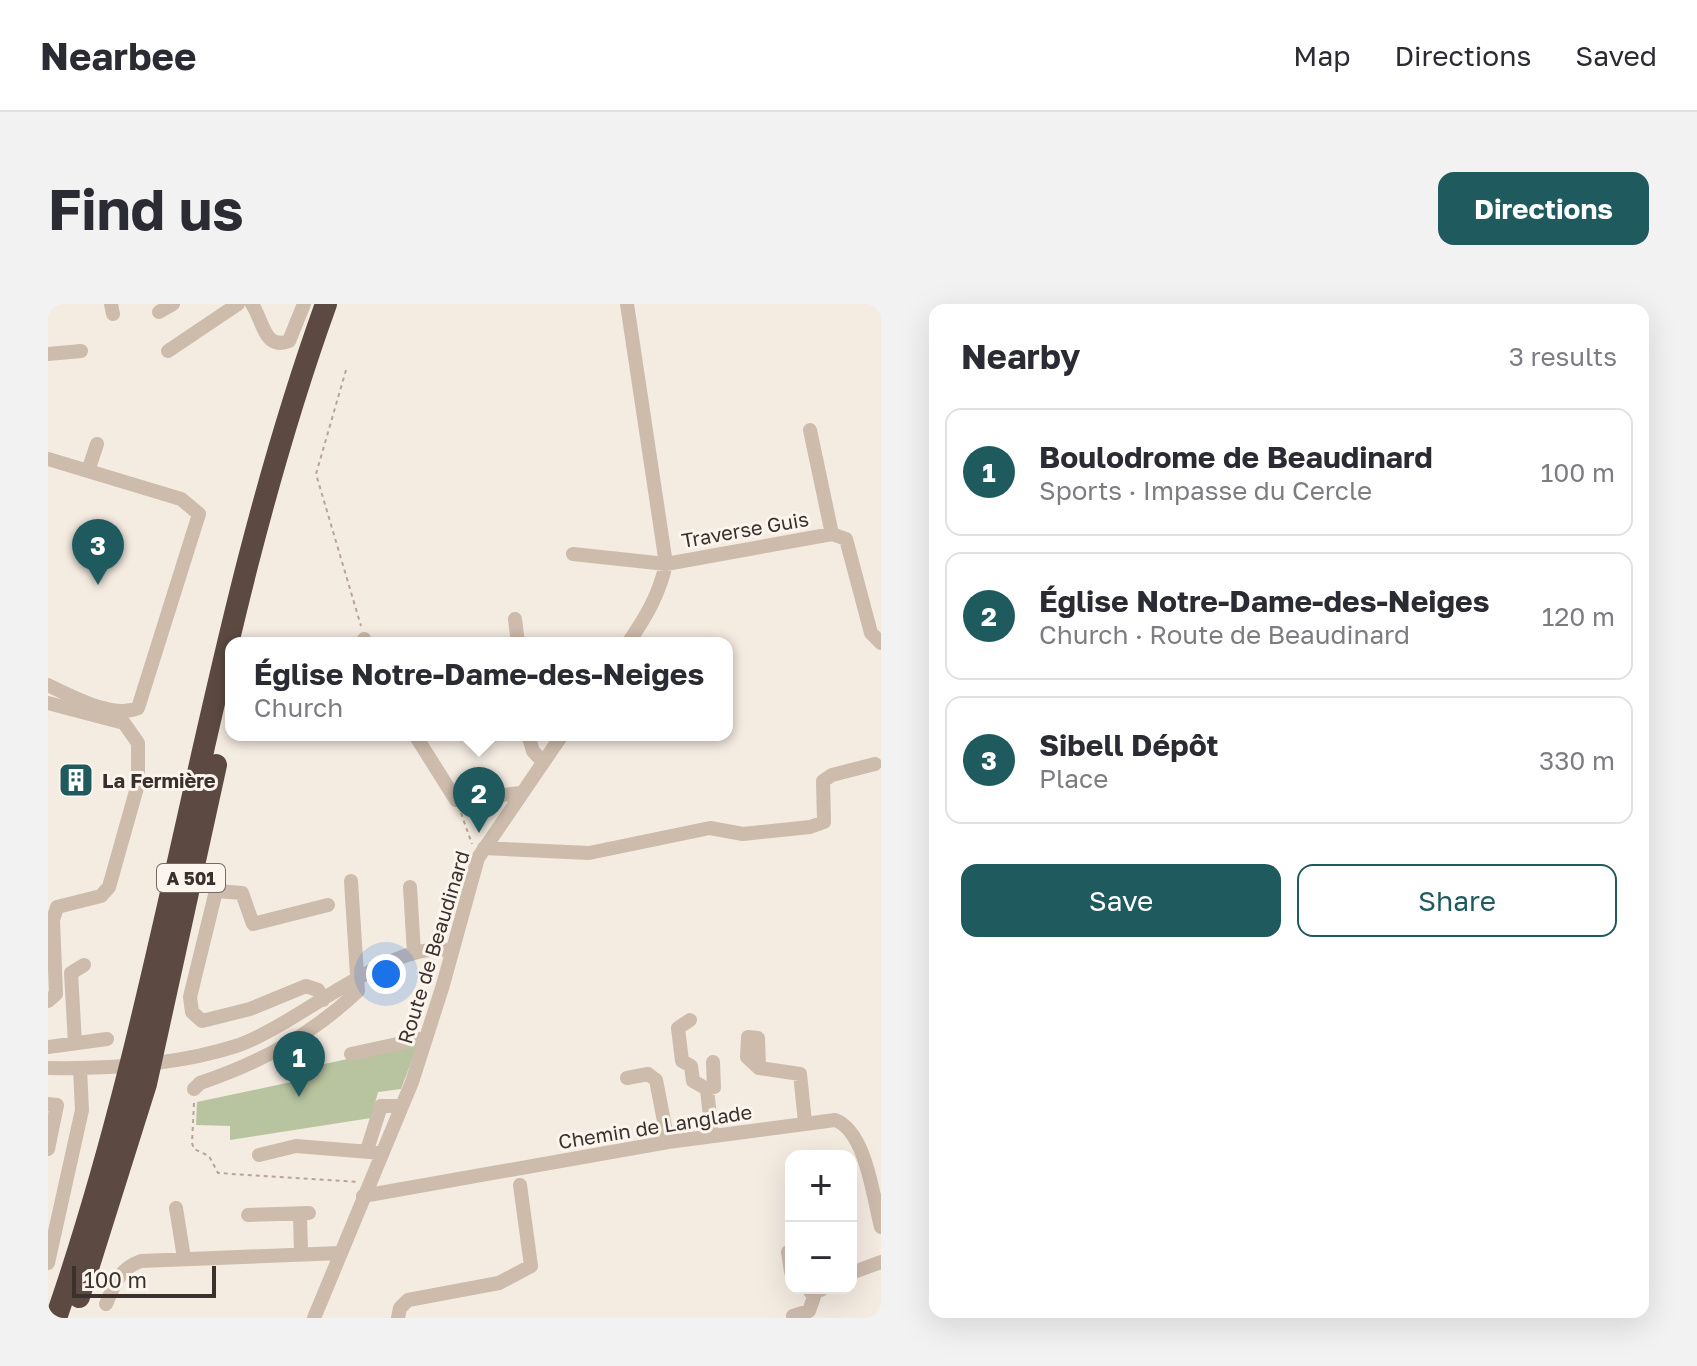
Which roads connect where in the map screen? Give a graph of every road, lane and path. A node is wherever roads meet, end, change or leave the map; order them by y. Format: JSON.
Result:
{"nodes":[{"id":1,"x":173,"y":304,"type":"edge"},
{"id":2,"x":238,"y":304,"type":"edge"},
{"id":3,"x":252,"y":304,"type":"edge"},
{"id":4,"x":304,"y":304,"type":"edge"},
{"id":5,"x":326,"y":304,"type":"edge"},
{"id":6,"x":341,"y":304,"type":"edge"},
{"id":7,"x":627,"y":304,"type":"edge"},
{"id":8,"x":159,"y":312,"type":"dead end"},
{"id":9,"x":81,"y":351,"type":"dead end"},
{"id":10,"x":168,"y":351,"type":"dead end"},
{"id":11,"x":48,"y":354,"type":"edge"},
{"id":12,"x":346,"y":370,"type":"dead end"},
{"id":13,"x":810,"y":430,"type":"dead end"},
{"id":14,"x":97,"y":444,"type":"dead end"},
{"id":15,"x":48,"y":459,"type":"edge"},
{"id":16,"x":88,"y":471,"type":"junction"},
{"id":17,"x":832,"y":534,"type":"junction"},
{"id":18,"x":573,"y":554,"type":"dead end"},
{"id":19,"x":666,"y":564,"type":"junction"},
{"id":20,"x":515,"y":619,"type":"dead end"},
{"id":21,"x":232,"y":637,"type":"edge"},
{"id":22,"x":246,"y":637,"type":"edge"},
{"id":23,"x":364,"y":637,"type":"edge"},
{"id":24,"x":517,"y":637,"type":"edge"},
{"id":25,"x":632,"y":637,"type":"edge"},
{"id":26,"x":881,"y":643,"type":"edge"},
{"id":27,"x":225,"y":667,"type":"edge"},
{"id":28,"x":48,"y":685,"type":"edge"},
{"id":29,"x":48,"y":703,"type":"edge"},
{"id":30,"x":225,"y":729,"type":"edge"},
{"id":31,"x":419,"y":741,"type":"edge"},
{"id":32,"x":530,"y":741,"type":"edge"},
{"id":33,"x":558,"y":741,"type":"edge"},
{"id":34,"x":543,"y":762,"type":"junction"},
{"id":35,"x":875,"y":764,"type":"dead end"},
{"id":36,"x":521,"y":793,"type":"junction"},
{"id":37,"x":456,"y":800,"type":"junction"},
{"id":38,"x":479,"y":848,"type":"junction"},
{"id":39,"x":351,"y":881,"type":"dead end"},
{"id":40,"x":410,"y":887,"type":"dead end"},
{"id":41,"x":328,"y":905,"type":"dead end"},
{"id":42,"x":51,"y":920,"type":"edge"},
{"id":43,"x":451,"y":951,"type":"junction"},
{"id":44,"x":414,"y":953,"type":"junction"},
{"id":45,"x":84,"y":965,"type":"dead end"},
{"id":46,"x":359,"y":978,"type":"junction"},
{"id":47,"x":323,"y":1000,"type":"junction"},
{"id":48,"x":48,"y":1001,"type":"edge"},
{"id":49,"x":690,"y":1020,"type":"dead end"},
{"id":50,"x":425,"y":1038,"type":"junction"},
{"id":51,"x":107,"y":1039,"type":"dead end"},
{"id":52,"x":75,"y":1043,"type":"junction"},
{"id":53,"x":48,"y":1047,"type":"edge"},
{"id":54,"x":351,"y":1054,"type":"dead end"},
{"id":55,"x":713,"y":1062,"type":"dead end"},
{"id":56,"x":48,"y":1068,"type":"edge"},
{"id":57,"x":759,"y":1068,"type":"dead end"},
{"id":58,"x":80,"y":1069,"type":"junction"},
{"id":59,"x":627,"y":1078,"type":"dead end"},
{"id":60,"x":194,"y":1089,"type":"dead end"},
{"id":61,"x":707,"y":1089,"type":"junction"},
{"id":62,"x":48,"y":1104,"type":"edge"},
{"id":63,"x":805,"y":1122,"type":"junction"},
{"id":64,"x":712,"y":1136,"type":"junction"},
{"id":65,"x":668,"y":1142,"type":"junction"},
{"id":66,"x":48,"y":1149,"type":"edge"},
{"id":67,"x":375,"y":1152,"type":"junction"},
{"id":68,"x":259,"y":1155,"type":"dead end"},
{"id":69,"x":520,"y":1185,"type":"dead end"},
{"id":70,"x":363,"y":1196,"type":"junction"},
{"id":71,"x":176,"y":1208,"type":"dead end"},
{"id":72,"x":248,"y":1215,"type":"dead end"},
{"id":73,"x":881,"y":1227,"type":"edge"},
{"id":74,"x":340,"y":1253,"type":"junction"},
{"id":75,"x":301,"y":1254,"type":"junction"},
{"id":76,"x":184,"y":1258,"type":"junction"},
{"id":77,"x":881,"y":1262,"type":"edge"},
{"id":78,"x":48,"y":1263,"type":"edge"},
{"id":79,"x":857,"y":1271,"type":"edge"},
{"id":80,"x":815,"y":1294,"type":"edge"},
{"id":81,"x":106,"y":1304,"type":"dead end"},
{"id":82,"x":793,"y":1316,"type":"dead end"},
{"id":83,"x":56,"y":1318,"type":"edge"},
{"id":84,"x":71,"y":1318,"type":"edge"},
{"id":85,"x":314,"y":1318,"type":"edge"},
{"id":86,"x":398,"y":1318,"type":"edge"}],
"edges":[{"from":1,"to":8,"type":"street"},
{"from":2,"to":10,"type":"street"},
{"from":3,"to":4,"type":"street"},
{"from":5,"to":21,"type":"highway","number":"A 501"},
{"from":6,"to":22,"type":"highway"},
{"from":7,"to":19,"type":"street"},
{"from":9,"to":11,"type":"street"},
{"from":12,"to":23,"type":"path"},
{"from":13,"to":17,"type":"street","name":"Traverse Guis"},
{"from":14,"to":16,"type":"street"},
{"from":15,"to":16,"type":"street"},
{"from":16,"to":28,"type":"street"},
{"from":17,"to":19,"type":"street","name":"Traverse Guis"},
{"from":17,"to":26,"type":"street","name":"Traverse Guis"},
{"from":18,"to":19,"type":"street","name":"Traverse Guis"},
{"from":19,"to":25,"type":"street"},
{"from":20,"to":24,"type":"street"},
{"from":27,"to":83,"type":"highway","number":"A 501"},
{"from":29,"to":42,"type":"street"},
{"from":30,"to":84,"type":"highway","number":"A 501"},
{"from":31,"to":37,"type":"street"},
{"from":32,"to":34,"type":"street"},
{"from":33,"to":34,"type":"street","name":"Route de Beaudinard"},
{"from":34,"to":36,"type":"street","name":"Route de Beaudinard"},
{"from":35,"to":38,"type":"street"},
{"from":36,"to":37,"type":"street"},
{"from":36,"to":38,"type":"street","name":"Route de Beaudinard"},
{"from":37,"to":38,"type":"path"},
{"from":38,"to":43,"type":"street","name":"Route de Beaudinard"},
{"from":39,"to":46,"type":"street"},
{"from":40,"to":44,"type":"street"},
{"from":41,"to":47,"type":"street"},
{"from":42,"to":48,"type":"street"},
{"from":43,"to":44,"type":"street"},
{"from":43,"to":50,"type":"street","name":"Route de Beaudinard"},
{"from":44,"to":46,"type":"street"},
{"from":45,"to":52,"type":"street"},
{"from":46,"to":47,"type":"street"},
{"from":46,"to":60,"type":"street"},
{"from":47,"to":58,"type":"street"},
{"from":49,"to":61,"type":"street"},
{"from":50,"to":54,"type":"street"},
{"from":50,"to":67,"type":"street","name":"Route de Beaudinard"},
{"from":51,"to":52,"type":"street"},
{"from":52,"to":53,"type":"street"},
{"from":55,"to":61,"type":"street"},
{"from":56,"to":58,"type":"street"},
{"from":57,"to":63,"type":"street"},
{"from":58,"to":78,"type":"street"},
{"from":59,"to":65,"type":"street"},
{"from":61,"to":64,"type":"street"},
{"from":62,"to":66,"type":"street"},
{"from":63,"to":64,"type":"street","name":"Chemin de Langlade"},
{"from":63,"to":73,"type":"street","name":"Chemin de Langlade"},
{"from":64,"to":65,"type":"street","name":"Chemin de Langlade"},
{"from":65,"to":70,"type":"street","name":"Chemin de Langlade"},
{"from":67,"to":68,"type":"street"},
{"from":67,"to":70,"type":"street","name":"Route de Beaudinard"},
{"from":69,"to":86,"type":"street"},
{"from":70,"to":74,"type":"street","name":"Route de Beaudinard"},
{"from":71,"to":76,"type":"street"},
{"from":72,"to":75,"type":"street"},
{"from":74,"to":75,"type":"street"},
{"from":74,"to":85,"type":"street","name":"Route de Beaudinard"},
{"from":75,"to":76,"type":"street"},
{"from":76,"to":81,"type":"street"},
{"from":77,"to":79,"type":"street"},
{"from":80,"to":82,"type":"street"}]}
